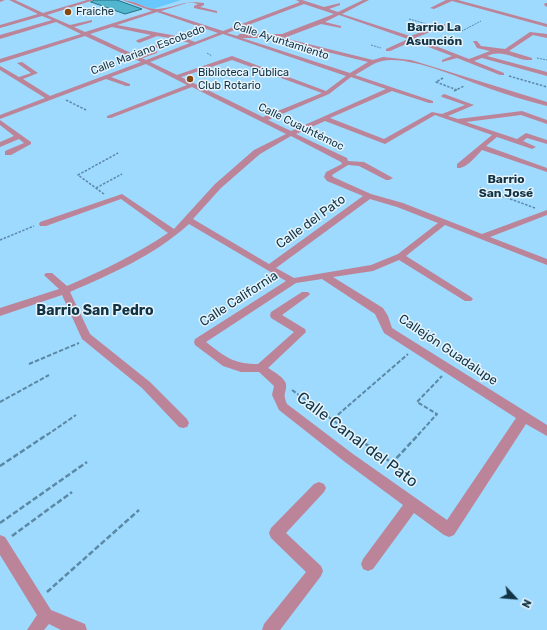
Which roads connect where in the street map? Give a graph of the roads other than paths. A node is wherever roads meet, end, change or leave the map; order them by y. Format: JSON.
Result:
{"nodes":[{"id":1,"x":11,"y":0,"type":"edge"},
{"id":2,"x":92,"y":0,"type":"edge"},
{"id":3,"x":124,"y":0,"type":"edge"},
{"id":4,"x":190,"y":0,"type":"edge"},
{"id":5,"x":366,"y":0,"type":"edge"},
{"id":6,"x":452,"y":0,"type":"edge"},
{"id":7,"x":301,"y":1,"type":"edge"},
{"id":8,"x":338,"y":4,"type":"dead end"},
{"id":9,"x":432,"y":8,"type":"dead end"},
{"id":10,"x":324,"y":9,"type":"junction"},
{"id":11,"x":156,"y":11,"type":"junction"},
{"id":12,"x":215,"y":12,"type":"dead end"},
{"id":13,"x":338,"y":13,"type":"junction"},
{"id":14,"x":42,"y":15,"type":"junction"},
{"id":15,"x":90,"y":20,"type":"dead end"},
{"id":16,"x":547,"y":20,"type":"edge"},
{"id":17,"x":55,"y":21,"type":"junction"},
{"id":18,"x":321,"y":22,"type":"junction"},
{"id":19,"x":540,"y":24,"type":"junction"},
{"id":20,"x":96,"y":26,"type":"dead end"},
{"id":21,"x":112,"y":26,"type":"junction"},
{"id":22,"x":441,"y":26,"type":"road end"},
{"id":23,"x":547,"y":26,"type":"edge"},
{"id":24,"x":0,"y":27,"type":"edge"},
{"id":25,"x":69,"y":27,"type":"junction"},
{"id":26,"x":340,"y":27,"type":"dead end"},
{"id":27,"x":533,"y":27,"type":"dead end"},
{"id":28,"x":79,"y":31,"type":"junction"},
{"id":29,"x":221,"y":32,"type":"junction"},
{"id":30,"x":86,"y":34,"type":"junction"},
{"id":31,"x":157,"y":34,"type":"junction"},
{"id":32,"x":232,"y":36,"type":"junction"},
{"id":33,"x":283,"y":36,"type":"junction"},
{"id":34,"x":547,"y":36,"type":"edge"},
{"id":35,"x":0,"y":37,"type":"edge"},
{"id":36,"x":182,"y":39,"type":"junction"},
{"id":37,"x":411,"y":39,"type":"junction"},
{"id":38,"x":139,"y":41,"type":"dead end"},
{"id":39,"x":475,"y":42,"type":"dead end"},
{"id":40,"x":194,"y":43,"type":"junction"},
{"id":41,"x":388,"y":50,"type":"road end"},
{"id":42,"x":498,"y":51,"type":"junction"},
{"id":43,"x":456,"y":56,"type":"junction"},
{"id":44,"x":482,"y":56,"type":"junction"},
{"id":45,"x":138,"y":58,"type":"junction"},
{"id":46,"x":530,"y":59,"type":"dead end"},
{"id":47,"x":0,"y":61,"type":"edge"},
{"id":48,"x":444,"y":61,"type":"dead end"},
{"id":49,"x":470,"y":61,"type":"junction"},
{"id":50,"x":145,"y":62,"type":"junction"},
{"id":51,"x":373,"y":62,"type":"junction"},
{"id":52,"x":20,"y":63,"type":"dead end"},
{"id":53,"x":0,"y":68,"type":"edge"},
{"id":54,"x":547,"y":74,"type":"edge"},
{"id":55,"x":351,"y":75,"type":"junction"},
{"id":56,"x":106,"y":77,"type":"junction"},
{"id":57,"x":176,"y":77,"type":"junction"},
{"id":58,"x":495,"y":77,"type":"dead end"},
{"id":59,"x":18,"y":79,"type":"junction"},
{"id":60,"x":488,"y":81,"type":"dead end"},
{"id":61,"x":482,"y":84,"type":"junction"},
{"id":62,"x":128,"y":85,"type":"dead end"},
{"id":63,"x":192,"y":85,"type":"junction"},
{"id":64,"x":391,"y":89,"type":"junction"},
{"id":65,"x":327,"y":93,"type":"junction"},
{"id":66,"x":444,"y":96,"type":"dead end"},
{"id":67,"x":49,"y":98,"type":"junction"},
{"id":68,"x":431,"y":102,"type":"dead end"},
{"id":69,"x":547,"y":104,"type":"edge"},
{"id":70,"x":442,"y":116,"type":"junction"},
{"id":71,"x":0,"y":117,"type":"edge"},
{"id":72,"x":109,"y":117,"type":"dead end"},
{"id":73,"x":326,"y":118,"type":"junction"},
{"id":74,"x":262,"y":120,"type":"junction"},
{"id":75,"x":458,"y":121,"type":"junction"},
{"id":76,"x":0,"y":122,"type":"edge"},
{"id":77,"x":547,"y":122,"type":"edge"},
{"id":78,"x":290,"y":134,"type":"junction"},
{"id":79,"x":496,"y":135,"type":"junction"},
{"id":80,"x":19,"y":136,"type":"junction"},
{"id":81,"x":518,"y":142,"type":"junction"},
{"id":82,"x":547,"y":142,"type":"edge"},
{"id":83,"x":0,"y":145,"type":"edge"},
{"id":84,"x":481,"y":147,"type":"junction"},
{"id":85,"x":532,"y":147,"type":"dead end"},
{"id":86,"x":8,"y":153,"type":"dead end"},
{"id":87,"x":346,"y":163,"type":"junction"},
{"id":88,"x":460,"y":166,"type":"dead end"},
{"id":89,"x":547,"y":170,"type":"edge"},
{"id":90,"x":389,"y":178,"type":"dead end"},
{"id":91,"x":369,"y":196,"type":"junction"},
{"id":92,"x":546,"y":212,"type":"edge"},
{"id":93,"x":188,"y":220,"type":"junction"},
{"id":94,"x":444,"y":222,"type":"junction"},
{"id":95,"x":43,"y":224,"type":"road end"},
{"id":96,"x":174,"y":233,"type":"junction"},
{"id":97,"x":482,"y":237,"type":"junction"},
{"id":98,"x":399,"y":256,"type":"junction"},
{"id":99,"x":547,"y":262,"type":"edge"},
{"id":100,"x":269,"y":268,"type":"junction"},
{"id":101,"x":50,"y":275,"type":"dead end"},
{"id":102,"x":323,"y":275,"type":"junction"},
{"id":103,"x":293,"y":281,"type":"junction"},
{"id":104,"x":64,"y":291,"type":"junction"},
{"id":105,"x":305,"y":294,"type":"dead end"},
{"id":106,"x":468,"y":300,"type":"dead end"},
{"id":107,"x":0,"y":312,"type":"edge"},
{"id":108,"x":261,"y":368,"type":"junction"},
{"id":109,"x":524,"y":416,"type":"junction"},
{"id":110,"x":182,"y":424,"type":"dead end"},
{"id":111,"x":547,"y":431,"type":"edge"},
{"id":112,"x":319,"y":488,"type":"dead end"},
{"id":113,"x":413,"y":503,"type":"junction"},
{"id":114,"x":1,"y":543,"type":"edge"},
{"id":115,"x":368,"y":564,"type":"dead end"},
{"id":116,"x":46,"y":615,"type":"junction"},
{"id":117,"x":35,"y":630,"type":"edge"},
{"id":118,"x":79,"y":630,"type":"edge"},
{"id":119,"x":270,"y":630,"type":"edge"}],
"edges":[{"from":1,"to":14,"type":"street","name":"Calle Cuauhtémoc"},
{"from":2,"to":14,"type":"street"},
{"from":3,"to":11,"type":"street","name":"Calle Ayuntamiento"},
{"from":4,"to":11,"type":"street"},
{"from":4,"to":12,"type":"street"},
{"from":5,"to":13,"type":"street"},
{"from":6,"to":9,"type":"street"},
{"from":6,"to":19,"type":"street"},
{"from":7,"to":10,"type":"street"},
{"from":7,"to":29,"type":"street","name":"Calle Mariano Escobedo"},
{"from":8,"to":10,"type":"street"},
{"from":10,"to":13,"type":"street"},
{"from":11,"to":21,"type":"street"},
{"from":11,"to":29,"type":"street","name":"Calle Ayuntamiento"},
{"from":13,"to":18,"type":"street"},
{"from":13,"to":37,"type":"street"},
{"from":14,"to":17,"type":"street","name":"Calle Cuauhtémoc"},
{"from":14,"to":24,"type":"street"},
{"from":15,"to":25,"type":"street"},
{"from":16,"to":19,"type":"street"},
{"from":17,"to":25,"type":"street","name":"Calle Cuauhtémoc"},
{"from":17,"to":35,"type":"street"},
{"from":18,"to":26,"type":"street"},
{"from":18,"to":33,"type":"street"},
{"from":19,"to":23,"type":"street"},
{"from":19,"to":27,"type":"street"},
{"from":20,"to":28,"type":"street"},
{"from":21,"to":30,"type":"street"},
{"from":21,"to":31,"type":"street"},
{"from":22,"to":37,"type":"street"},
{"from":25,"to":28,"type":"street","name":"Calle Cuauhtémoc"},
{"from":28,"to":30,"type":"street","name":"Calle Cuauhtémoc"},
{"from":29,"to":32,"type":"street","name":"Calle Ayuntamiento"},
{"from":29,"to":40,"type":"street","name":"Calle Mariano Escobedo"},
{"from":30,"to":45,"type":"street","name":"Calle Cuauhtémoc"},
{"from":30,"to":47,"type":"street"},
{"from":31,"to":36,"type":"street"},
{"from":31,"to":38,"type":"street"},
{"from":32,"to":33,"type":"street"},
{"from":32,"to":55,"type":"street","name":"Calle Ayuntamiento"},
{"from":33,"to":51,"type":"street"},
{"from":34,"to":42,"type":"street"},
{"from":36,"to":40,"type":"street"},
{"from":36,"to":45,"type":"street"},
{"from":37,"to":41,"type":"street"},
{"from":37,"to":43,"type":"street"},
{"from":39,"to":42,"type":"street"},
{"from":40,"to":50,"type":"street","name":"Calle Mariano Escobedo"},
{"from":42,"to":44,"type":"street"},
{"from":42,"to":46,"type":"street"},
{"from":43,"to":48,"type":"street"},
{"from":43,"to":49,"type":"street"},
{"from":44,"to":49,"type":"street"},
{"from":44,"to":54,"type":"street"},
{"from":45,"to":50,"type":"street","name":"Calle Cuauhtémoc"},
{"from":49,"to":58,"type":"street"},
{"from":50,"to":56,"type":"street","name":"Calle Mariano Escobedo"},
{"from":50,"to":57,"type":"street","name":"Calle Cuauhtémoc"},
{"from":51,"to":55,"type":"street"},
{"from":51,"to":61,"type":"street"},
{"from":52,"to":59,"type":"street"},
{"from":53,"to":59,"type":"street"},
{"from":55,"to":64,"type":"street","name":"Calle Ayuntamiento"},
{"from":55,"to":65,"type":"street"},
{"from":56,"to":62,"type":"street"},
{"from":56,"to":67,"type":"street","name":"Calle Mariano Escobedo"},
{"from":57,"to":63,"type":"street","name":"Calle Cuauhtémoc"},
{"from":57,"to":65,"type":"street"},
{"from":59,"to":67,"type":"street"},
{"from":60,"to":61,"type":"street"},
{"from":61,"to":69,"type":"street"},
{"from":63,"to":72,"type":"street"},
{"from":63,"to":74,"type":"street","name":"Calle Cuauhtémoc"},
{"from":64,"to":68,"type":"street","name":"Calle Ayuntamiento"},
{"from":64,"to":73,"type":"street"},
{"from":65,"to":74,"type":"street"},
{"from":66,"to":70,"type":"street"},
{"from":67,"to":71,"type":"street","name":"Calle Mariano Escobedo"},
{"from":70,"to":73,"type":"street"},
{"from":70,"to":75,"type":"street"},
{"from":73,"to":78,"type":"street"},
{"from":74,"to":78,"type":"street","name":"Calle Cuauhtémoc"},
{"from":75,"to":77,"type":"street"},
{"from":75,"to":79,"type":"street"},
{"from":76,"to":80,"type":"street"},
{"from":78,"to":87,"type":"street","name":"Calle Cuauhtémoc"},
{"from":78,"to":93,"type":"street"},
{"from":79,"to":81,"type":"street"},
{"from":79,"to":84,"type":"street"},
{"from":80,"to":83,"type":"street"},
{"from":80,"to":86,"type":"street"},
{"from":81,"to":82,"type":"street"},
{"from":81,"to":85,"type":"street"},
{"from":84,"to":88,"type":"street"},
{"from":84,"to":89,"type":"street"},
{"from":87,"to":90,"type":"street"},
{"from":87,"to":91,"type":"street","name":"Calle Cuauhtémoc"},
{"from":91,"to":94,"type":"street","name":"Calle Cuauhtémoc"},
{"from":91,"to":100,"type":"street","name":"Calle del Pato"},
{"from":92,"to":97,"type":"street"},
{"from":93,"to":96,"type":"street"},
{"from":93,"to":100,"type":"street"},
{"from":94,"to":97,"type":"street","name":"Calle Cuauhtémoc"},
{"from":94,"to":98,"type":"street"},
{"from":95,"to":96,"type":"street"},
{"from":96,"to":104,"type":"street"},
{"from":97,"to":99,"type":"street","name":"Calle Cuauhtémoc"},
{"from":98,"to":102,"type":"street"},
{"from":98,"to":106,"type":"street"},
{"from":100,"to":103,"type":"street"},
{"from":101,"to":104,"type":"street"},
{"from":102,"to":103,"type":"street"},
{"from":102,"to":109,"type":"street","name":"Callejón Guadalupe"},
{"from":103,"to":108,"type":"street","name":"Calle California"},
{"from":104,"to":107,"type":"street"},
{"from":104,"to":110,"type":"street"},
{"from":105,"to":108,"type":"street"},
{"from":108,"to":113,"type":"street","name":"Calle Canal del Pato"},
{"from":109,"to":111,"type":"street","name":"Callejón Guadalupe"},
{"from":109,"to":113,"type":"street","name":"Calle Canal del Pato"},
{"from":112,"to":119,"type":"street"},
{"from":113,"to":115,"type":"street"},
{"from":114,"to":116,"type":"street"},
{"from":116,"to":117,"type":"street"},
{"from":116,"to":118,"type":"street"}]}
